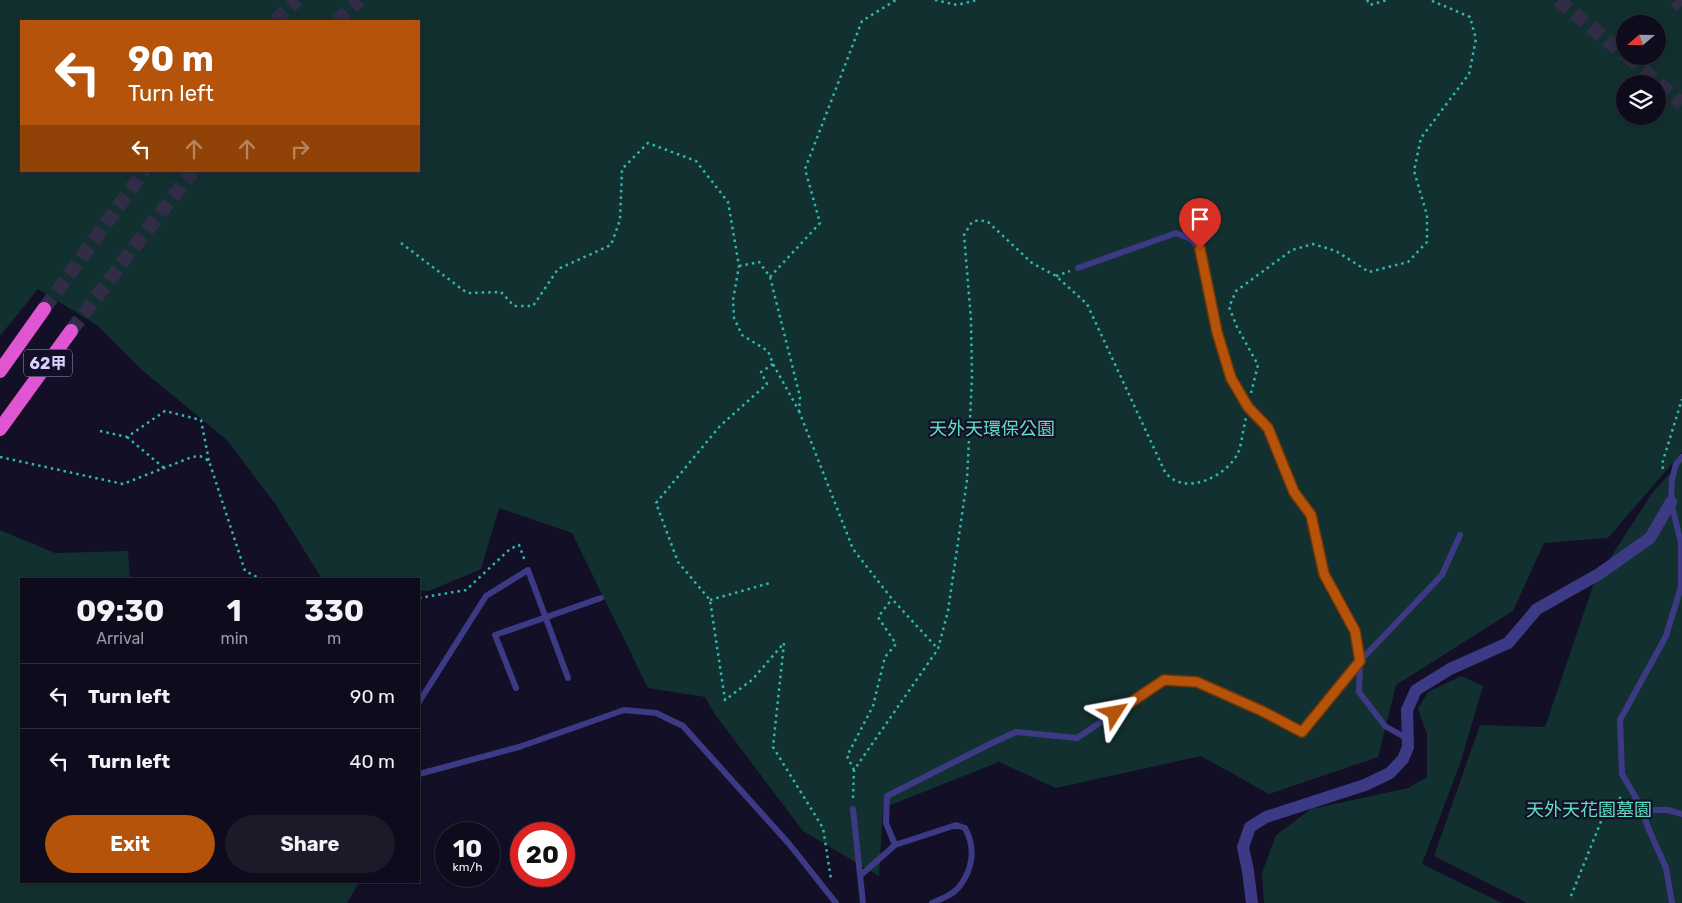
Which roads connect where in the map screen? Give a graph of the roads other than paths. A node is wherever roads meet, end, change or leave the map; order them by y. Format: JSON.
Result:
{"nodes":[{"id":1,"x":1078,"y":268,"type":"road end"},
{"id":2,"x":44,"y":310,"type":"tunnel mouth"},
{"id":3,"x":71,"y":331,"type":"tunnel mouth"},
{"id":4,"x":0,"y":372,"type":"edge"},
{"id":5,"x":0,"y":429,"type":"edge"},
{"id":6,"x":1682,"y":457,"type":"edge"},
{"id":7,"x":1671,"y":502,"type":"junction"},
{"id":8,"x":1460,"y":534,"type":"dead end"},
{"id":9,"x":601,"y":598,"type":"dead end"},
{"id":10,"x":546,"y":618,"type":"junction"},
{"id":11,"x":1360,"y":661,"type":"junction"},
{"id":12,"x":568,"y":678,"type":"dead end"},
{"id":13,"x":516,"y":688,"type":"dead end"},
{"id":14,"x":420,"y":700,"type":"edge"},
{"id":15,"x":1409,"y":740,"type":"junction"},
{"id":16,"x":420,"y":774,"type":"edge"},
{"id":17,"x":853,"y":809,"type":"road end"},
{"id":18,"x":1643,"y":810,"type":"junction"},
{"id":19,"x":1682,"y":814,"type":"edge"},
{"id":20,"x":895,"y":845,"type":"junction"},
{"id":21,"x":861,"y":875,"type":"junction"},
{"id":22,"x":835,"y":902,"type":"edge"},
{"id":23,"x":863,"y":903,"type":"edge"},
{"id":24,"x":932,"y":903,"type":"edge"},
{"id":25,"x":1252,"y":903,"type":"edge"},
{"id":26,"x":1672,"y":903,"type":"edge"}],
"edges":[{"from":1,"to":11,"type":"lane"},
{"from":2,"to":4,"type":"highway","number":"62甲"},
{"from":3,"to":5,"type":"highway","number":"62甲"},
{"from":6,"to":7,"type":"lane"},
{"from":7,"to":15,"type":"street"},
{"from":7,"to":18,"type":"lane"},
{"from":8,"to":11,"type":"lane"},
{"from":9,"to":10,"type":"lane"},
{"from":10,"to":12,"type":"lane"},
{"from":10,"to":13,"type":"lane"},
{"from":10,"to":14,"type":"lane"},
{"from":11,"to":15,"type":"lane"},
{"from":11,"to":20,"type":"lane"},
{"from":15,"to":25,"type":"street"},
{"from":16,"to":22,"type":"lane"},
{"from":17,"to":21,"type":"lane"},
{"from":18,"to":19,"type":"lane"},
{"from":18,"to":26,"type":"lane"},
{"from":20,"to":21,"type":"lane"},
{"from":20,"to":24,"type":"lane"},
{"from":21,"to":23,"type":"lane"}]}
